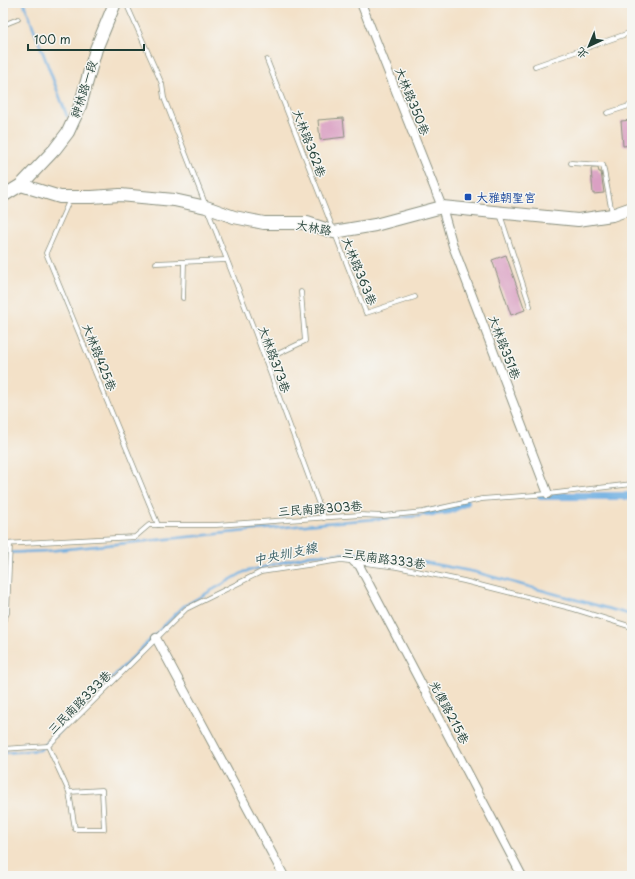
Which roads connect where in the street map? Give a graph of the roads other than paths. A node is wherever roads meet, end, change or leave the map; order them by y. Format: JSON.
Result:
{"nodes":[{"id":1,"x":115,"y":3,"type":"edge"},
{"id":2,"x":126,"y":3,"type":"edge"},
{"id":3,"x":361,"y":3,"type":"edge"},
{"id":4,"x":18,"y":19,"type":"dead end"},
{"id":5,"x":3,"y":25,"type":"edge"},
{"id":6,"x":632,"y":32,"type":"edge"},
{"id":7,"x":267,"y":60,"type":"dead end"},
{"id":8,"x":535,"y":66,"type":"dead end"},
{"id":9,"x":632,"y":105,"type":"edge"},
{"id":10,"x":606,"y":113,"type":"dead end"},
{"id":11,"x":571,"y":163,"type":"dead end"},
{"id":12,"x":21,"y":185,"type":"junction"},
{"id":13,"x":3,"y":196,"type":"edge"},
{"id":14,"x":71,"y":197,"type":"junction"},
{"id":15,"x":206,"y":207,"type":"junction"},
{"id":16,"x":442,"y":207,"type":"junction"},
{"id":17,"x":632,"y":208,"type":"edge"},
{"id":18,"x":499,"y":212,"type":"junction"},
{"id":19,"x":612,"y":215,"type":"junction"},
{"id":20,"x":334,"y":232,"type":"junction"},
{"id":21,"x":226,"y":260,"type":"junction"},
{"id":22,"x":184,"y":262,"type":"junction"},
{"id":23,"x":156,"y":263,"type":"dead end"},
{"id":24,"x":301,"y":292,"type":"dead end"},
{"id":25,"x":415,"y":297,"type":"dead end"},
{"id":26,"x":183,"y":298,"type":"dead end"},
{"id":27,"x":530,"y":306,"type":"dead end"},
{"id":28,"x":265,"y":360,"type":"junction"},
{"id":29,"x":632,"y":484,"type":"edge"},
{"id":30,"x":548,"y":494,"type":"junction"},
{"id":31,"x":324,"y":518,"type":"junction"},
{"id":32,"x":158,"y":525,"type":"junction"},
{"id":33,"x":3,"y":544,"type":"edge"},
{"id":34,"x":10,"y":544,"type":"junction"},
{"id":35,"x":354,"y":562,"type":"junction"},
{"id":36,"x":3,"y":622,"type":"edge"},
{"id":37,"x":632,"y":627,"type":"edge"},
{"id":38,"x":156,"y":638,"type":"junction"},
{"id":39,"x":48,"y":746,"type":"junction"},
{"id":40,"x":3,"y":749,"type":"edge"},
{"id":41,"x":69,"y":792,"type":"junction"},
{"id":42,"x":284,"y":876,"type":"edge"},
{"id":43,"x":522,"y":876,"type":"edge"}],
"edges":[{"from":1,"to":12,"type":"street","name":"神林路一段"},
{"from":2,"to":15,"type":"lane","name":"大林路373巷"},
{"from":3,"to":16,"type":"street","name":"大林路350巷"},
{"from":4,"to":5,"type":"lane"},
{"from":6,"to":8,"type":"lane"},
{"from":7,"to":20,"type":"lane","name":"大林路362巷"},
{"from":9,"to":10,"type":"lane"},
{"from":11,"to":19,"type":"lane"},
{"from":12,"to":13,"type":"street","name":"神林路一段"},
{"from":12,"to":14,"type":"street","name":"大林路"},
{"from":14,"to":15,"type":"street","name":"大林路"},
{"from":14,"to":32,"type":"lane","name":"大林路425巷"},
{"from":15,"to":20,"type":"street","name":"大林路"},
{"from":15,"to":21,"type":"lane","name":"大林路373巷"},
{"from":16,"to":18,"type":"street","name":"大林路"},
{"from":16,"to":20,"type":"street","name":"大林路"},
{"from":16,"to":30,"type":"street","name":"大林路351巷"},
{"from":17,"to":19,"type":"street","name":"大林路"},
{"from":18,"to":19,"type":"street","name":"大林路"},
{"from":18,"to":27,"type":"lane"},
{"from":20,"to":25,"type":"lane","name":"大林路363巷"},
{"from":21,"to":22,"type":"lane"},
{"from":21,"to":28,"type":"lane","name":"大林路373巷"},
{"from":22,"to":23,"type":"lane"},
{"from":22,"to":26,"type":"lane"},
{"from":24,"to":28,"type":"lane"},
{"from":28,"to":31,"type":"lane","name":"大林路373巷"},
{"from":29,"to":30,"type":"lane","name":"三民南路303巷"},
{"from":30,"to":31,"type":"lane","name":"三民南路303巷"},
{"from":31,"to":32,"type":"lane","name":"三民南路303巷"},
{"from":32,"to":34,"type":"lane","name":"三民南路303巷"},
{"from":33,"to":34,"type":"lane","name":"三民南路303巷"},
{"from":34,"to":36,"type":"lane"},
{"from":35,"to":37,"type":"lane","name":"三民南路333巷"},
{"from":35,"to":38,"type":"lane","name":"三民南路333巷"},
{"from":35,"to":43,"type":"street","name":"光復路215巷"},
{"from":38,"to":39,"type":"lane","name":"三民南路333巷"},
{"from":38,"to":42,"type":"street"},
{"from":39,"to":40,"type":"lane","name":"三民南路333巷"},
{"from":39,"to":41,"type":"lane"},
{"from":41,"to":41,"type":"lane"}]}
